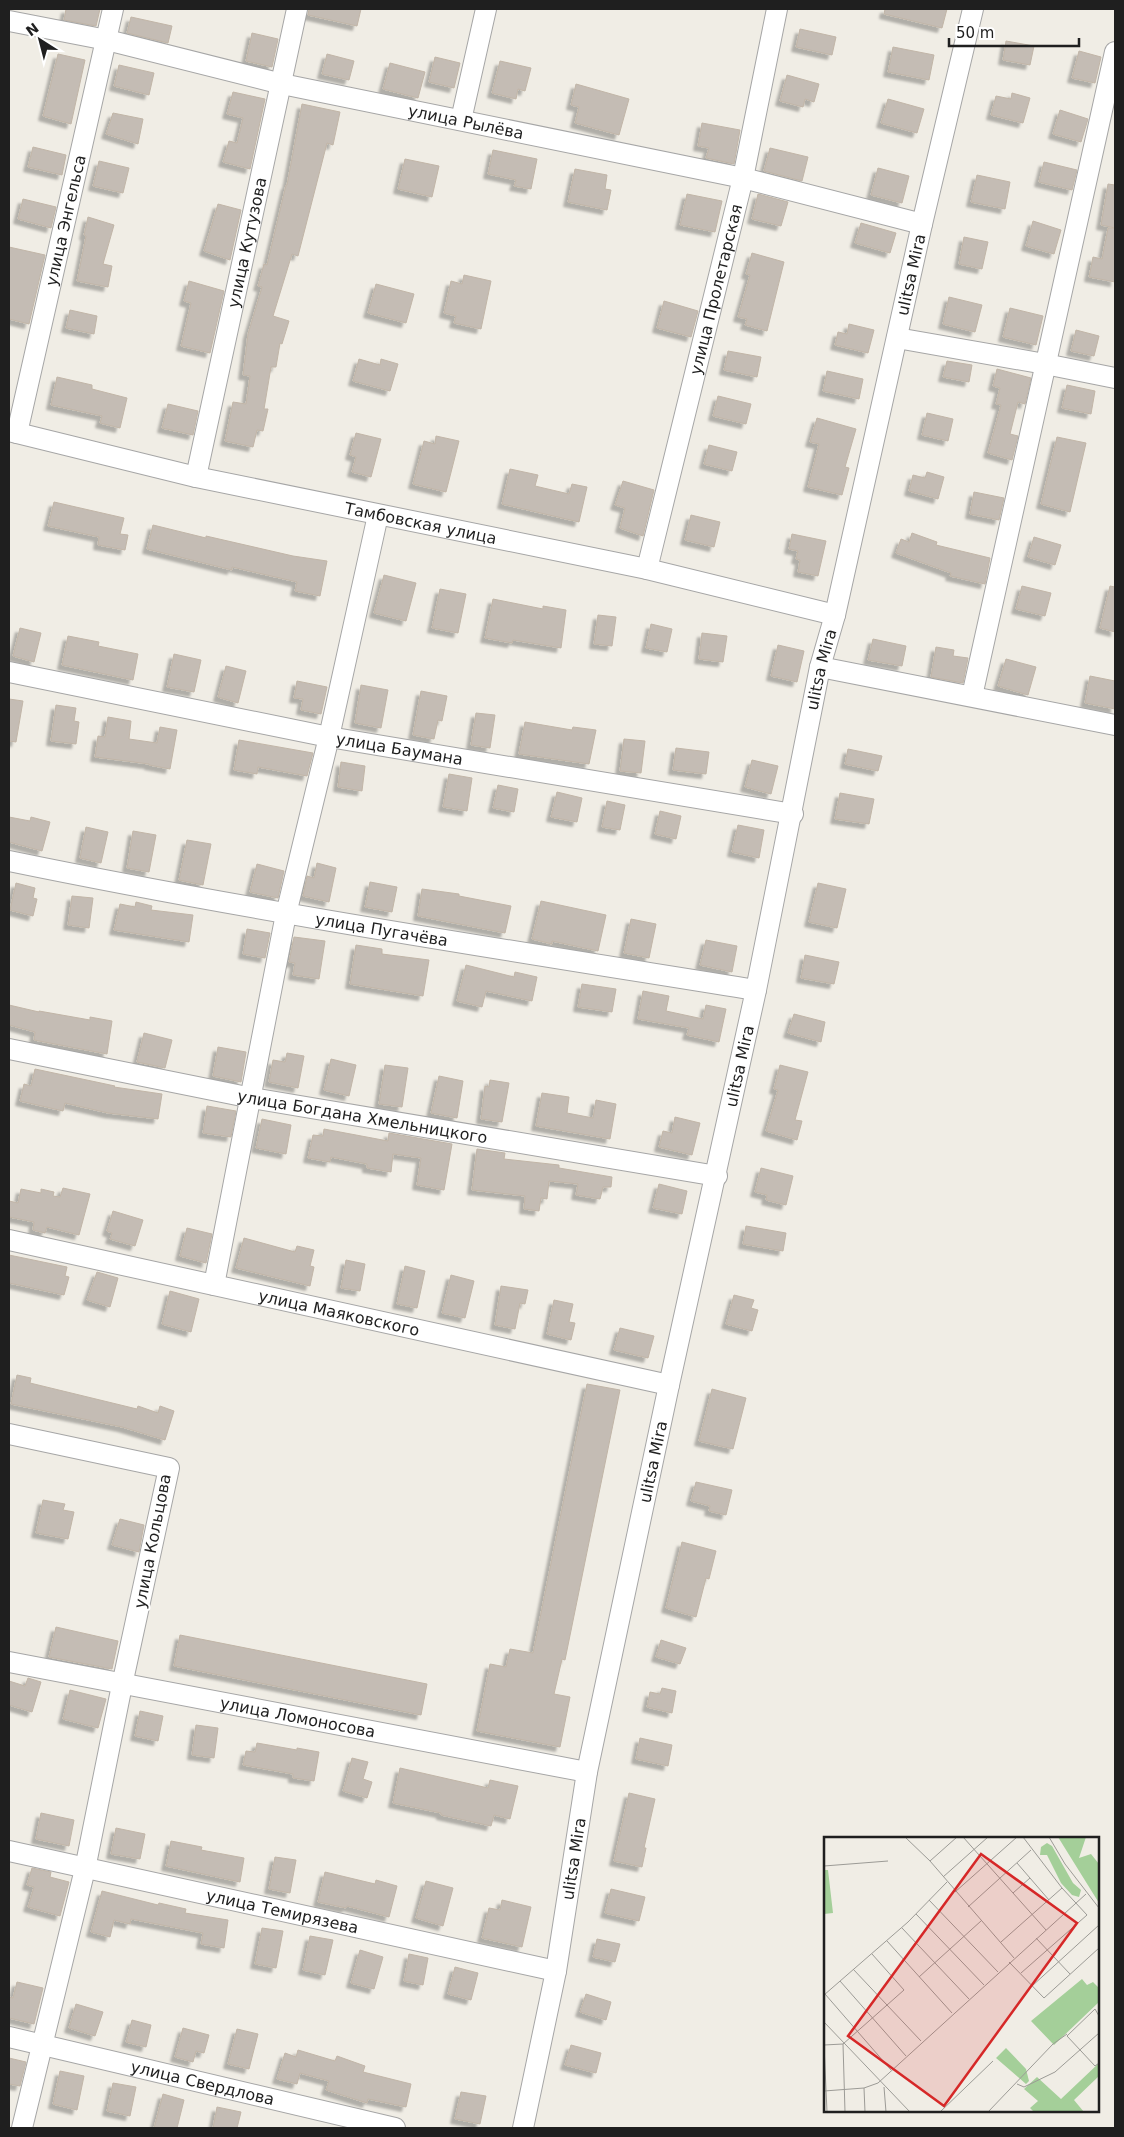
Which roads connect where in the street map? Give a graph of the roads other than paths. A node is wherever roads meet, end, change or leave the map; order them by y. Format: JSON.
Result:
{"nodes":[{"id":1,"x":113,"y":9,"type":"edge"},
{"id":2,"x":298,"y":9,"type":"edge"},
{"id":3,"x":486,"y":9,"type":"edge"},
{"id":4,"x":777,"y":9,"type":"edge"},
{"id":5,"x":973,"y":9,"type":"edge"},
{"id":6,"x":9,"y":21,"type":"edge"},
{"id":7,"x":106,"y":40,"type":"junction"},
{"id":8,"x":1115,"y":52,"type":"edge"},
{"id":9,"x":282,"y":84,"type":"junction"},
{"id":10,"x":461,"y":120,"type":"junction"},
{"id":11,"x":744,"y":178,"type":"junction"},
{"id":12,"x":922,"y":224,"type":"junction"},
{"id":13,"x":897,"y":338,"type":"junction"},
{"id":14,"x":1045,"y":364,"type":"junction"},
{"id":15,"x":1115,"y":378,"type":"edge"},
{"id":16,"x":13,"y":432,"type":"edge"},
{"id":17,"x":196,"y":477,"type":"junction"},
{"id":18,"x":378,"y":515,"type":"junction"},
{"id":19,"x":647,"y":569,"type":"junction"},
{"id":20,"x":835,"y":615,"type":"junction"},
{"id":21,"x":820,"y":667,"type":"junction"},
{"id":22,"x":9,"y":672,"type":"edge"},
{"id":23,"x":972,"y":696,"type":"junction"},
{"id":24,"x":1115,"y":725,"type":"edge"},
{"id":25,"x":329,"y":737,"type":"junction"},
{"id":26,"x":792,"y":814,"type":"junction"},
{"id":27,"x":9,"y":861,"type":"edge"},
{"id":28,"x":286,"y":914,"type":"junction"},
{"id":29,"x":756,"y":990,"type":"junction"},
{"id":30,"x":9,"y":1049,"type":"edge"},
{"id":31,"x":252,"y":1098,"type":"junction"},
{"id":32,"x":717,"y":1176,"type":"junction"},
{"id":33,"x":9,"y":1240,"type":"edge"},
{"id":34,"x":214,"y":1285,"type":"junction"},
{"id":35,"x":669,"y":1386,"type":"junction"},
{"id":36,"x":9,"y":1434,"type":"edge"},
{"id":37,"x":9,"y":1662,"type":"edge"},
{"id":38,"x":122,"y":1685,"type":"junction"},
{"id":39,"x":588,"y":1772,"type":"junction"},
{"id":40,"x":9,"y":1851,"type":"edge"},
{"id":41,"x":85,"y":1869,"type":"junction"},
{"id":42,"x":556,"y":1971,"type":"junction"},
{"id":43,"x":9,"y":2037,"type":"edge"},
{"id":44,"x":42,"y":2044,"type":"junction"},
{"id":45,"x":22,"y":2128,"type":"edge"},
{"id":46,"x":395,"y":2128,"type":"edge"},
{"id":47,"x":523,"y":2128,"type":"edge"}],
"edges":[{"from":1,"to":7,"type":"street","name":"улица Энгельса"},
{"from":2,"to":9,"type":"street","name":"улица Кутузова"},
{"from":3,"to":10,"type":"street"},
{"from":4,"to":11,"type":"street","name":"улица Пролетарская"},
{"from":5,"to":12,"type":"street","name":"ulitsa Mira"},
{"from":6,"to":7,"type":"street","name":"улица Рылёва"},
{"from":7,"to":9,"type":"street","name":"улица Рылёва"},
{"from":7,"to":16,"type":"street","name":"улица Энгельса"},
{"from":8,"to":14,"type":"street"},
{"from":9,"to":10,"type":"street","name":"улица Рылёва"},
{"from":9,"to":17,"type":"street","name":"улица Кутузова"},
{"from":10,"to":11,"type":"street","name":"улица Рылёва"},
{"from":11,"to":12,"type":"street","name":"улица Рылёва"},
{"from":11,"to":19,"type":"street","name":"улица Пролетарская"},
{"from":12,"to":13,"type":"street","name":"ulitsa Mira"},
{"from":13,"to":14,"type":"street"},
{"from":13,"to":20,"type":"street","name":"ulitsa Mira"},
{"from":14,"to":15,"type":"street"},
{"from":14,"to":23,"type":"street"},
{"from":16,"to":17,"type":"street","name":"Тамбовская улица"},
{"from":17,"to":18,"type":"street","name":"Тамбовская улица"},
{"from":18,"to":19,"type":"street","name":"Тамбовская улица"},
{"from":18,"to":25,"type":"street"},
{"from":19,"to":20,"type":"street","name":"Тамбовская улица"},
{"from":20,"to":21,"type":"street","name":"ulitsa Mira"},
{"from":21,"to":23,"type":"street"},
{"from":21,"to":26,"type":"street","name":"ulitsa Mira"},
{"from":22,"to":25,"type":"street","name":"улица Баумана"},
{"from":23,"to":24,"type":"street"},
{"from":25,"to":26,"type":"street","name":"улица Баумана"},
{"from":25,"to":28,"type":"street"},
{"from":26,"to":29,"type":"street","name":"ulitsa Mira"},
{"from":27,"to":28,"type":"street","name":"улица Пугачёва"},
{"from":28,"to":29,"type":"street","name":"улица Пугачёва"},
{"from":28,"to":31,"type":"street"},
{"from":29,"to":32,"type":"street","name":"ulitsa Mira"},
{"from":30,"to":31,"type":"street","name":"улица Богдана Хмельницкого"},
{"from":31,"to":32,"type":"street","name":"улица Богдана Хмельницкого"},
{"from":31,"to":34,"type":"street"},
{"from":32,"to":35,"type":"street","name":"ulitsa Mira"},
{"from":33,"to":34,"type":"street","name":"улица Маяковского"},
{"from":34,"to":35,"type":"street","name":"улица Маяковского"},
{"from":35,"to":39,"type":"street","name":"ulitsa Mira"},
{"from":36,"to":38,"type":"street","name":"улица Кольцова"},
{"from":37,"to":38,"type":"street","name":"улица Ломоносова"},
{"from":38,"to":39,"type":"street","name":"улица Ломоносова"},
{"from":38,"to":41,"type":"street"},
{"from":39,"to":42,"type":"street","name":"ulitsa Mira"},
{"from":40,"to":41,"type":"street","name":"улица Темирязева"},
{"from":41,"to":42,"type":"street","name":"улица Темирязева"},
{"from":41,"to":44,"type":"street"},
{"from":42,"to":47,"type":"street","name":"ulitsa Mira"},
{"from":43,"to":44,"type":"street","name":"улица Свердлова"},
{"from":44,"to":45,"type":"street"},
{"from":44,"to":46,"type":"street","name":"улица Свердлова"}]}
